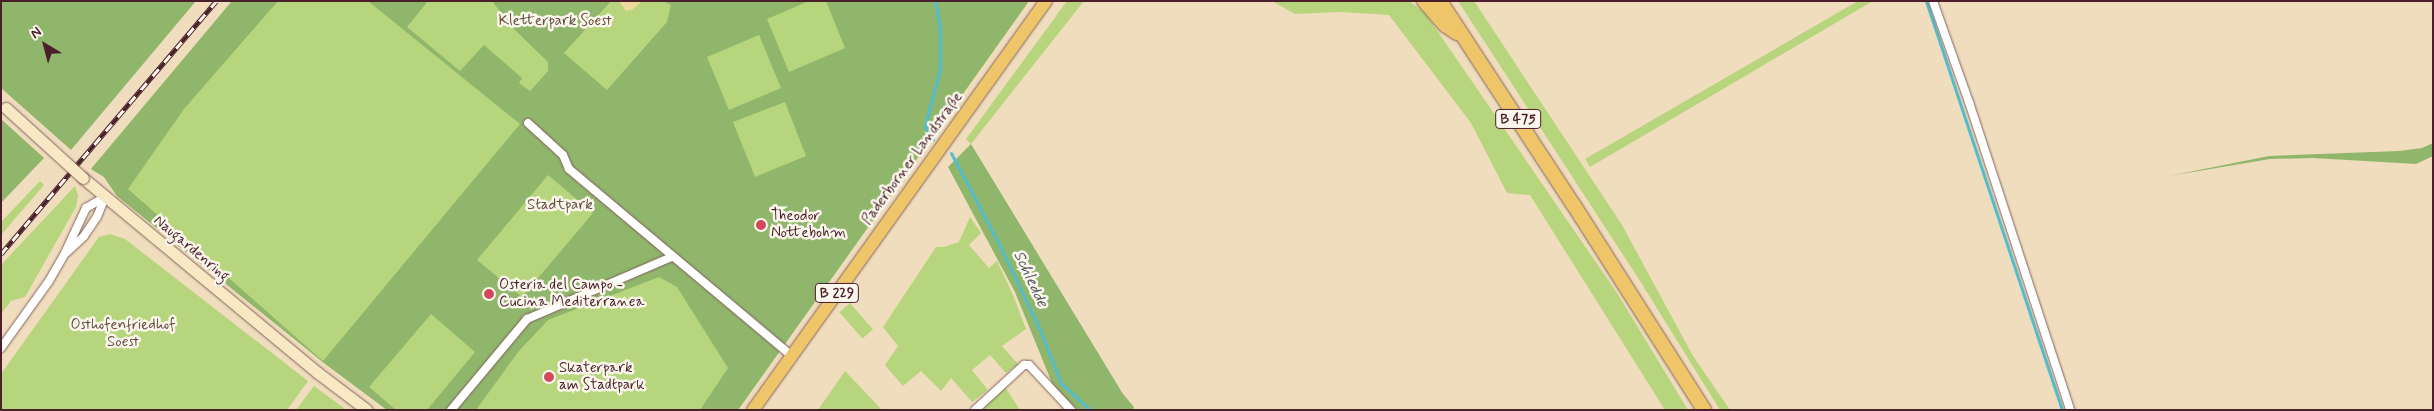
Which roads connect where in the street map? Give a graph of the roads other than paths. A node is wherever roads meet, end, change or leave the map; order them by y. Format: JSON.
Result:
{"nodes":[{"id":1,"x":1046,"y":1,"type":"edge"},
{"id":2,"x":1424,"y":1,"type":"edge"},
{"id":3,"x":1440,"y":1,"type":"edge"},
{"id":4,"x":1933,"y":1,"type":"edge"},
{"id":5,"x":1462,"y":35,"type":"junction"},
{"id":6,"x":4,"y":106,"type":"edge"},
{"id":7,"x":528,"y":123,"type":"dead end"},
{"id":8,"x":105,"y":196,"type":"junction"},
{"id":9,"x":66,"y":253,"type":"junction"},
{"id":10,"x":672,"y":257,"type":"junction"},
{"id":11,"x":1,"y":348,"type":"edge"},
{"id":12,"x":792,"y":356,"type":"junction"},
{"id":13,"x":367,"y":410,"type":"edge"},
{"id":14,"x":451,"y":410,"type":"edge"},
{"id":15,"x":753,"y":410,"type":"edge"},
{"id":16,"x":975,"y":410,"type":"edge"},
{"id":17,"x":1072,"y":410,"type":"edge"},
{"id":18,"x":1704,"y":410,"type":"edge"},
{"id":19,"x":2070,"y":410,"type":"edge"}],
"edges":[{"from":1,"to":12,"type":"main road","name":"Paderborner Landstraße","number":"B 229"},
{"from":2,"to":5,"type":"highway"},
{"from":3,"to":5,"type":"highway","number":"B 475"},
{"from":4,"to":19,"type":"street"},
{"from":5,"to":18,"type":"highway","number":"B 475"},
{"from":6,"to":8,"type":"main road","name":"Naugardenring","bridge":true},
{"from":7,"to":10,"type":"street"},
{"from":8,"to":9,"type":"street"},
{"from":8,"to":9,"type":"street"},
{"from":8,"to":13,"type":"main road","name":"Naugardenring"},
{"from":9,"to":11,"type":"street"},
{"from":10,"to":12,"type":"street"},
{"from":10,"to":14,"type":"street"},
{"from":12,"to":15,"type":"main road","name":"Paderborner Landstraße","number":"B 229"},
{"from":16,"to":17,"type":"street"}]}
